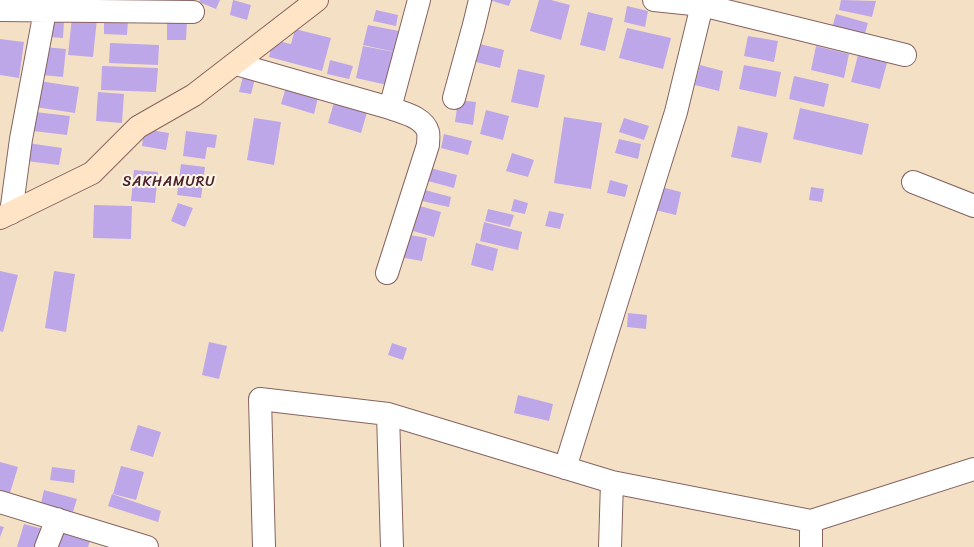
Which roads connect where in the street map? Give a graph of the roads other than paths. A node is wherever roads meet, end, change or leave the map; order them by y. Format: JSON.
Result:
{"nodes":[{"id":1,"x":317,"y":0,"type":"edge"},
{"id":2,"x":419,"y":0,"type":"edge"},
{"id":3,"x":480,"y":0,"type":"edge"},
{"id":4,"x":654,"y":0,"type":"edge"},
{"id":5,"x":704,"y":3,"type":"edge"},
{"id":6,"x":49,"y":6,"type":"edge"},
{"id":7,"x":0,"y":10,"type":"edge"},
{"id":8,"x":193,"y":12,"type":"dead end"},
{"id":9,"x":905,"y":54,"type":"dead end"},
{"id":10,"x":236,"y":64,"type":"junction"},
{"id":11,"x":454,"y":98,"type":"dead end"},
{"id":12,"x":390,"y":108,"type":"junction"},
{"id":13,"x":913,"y":182,"type":"dead end"},
{"id":14,"x":974,"y":206,"type":"edge"},
{"id":15,"x":5,"y":215,"type":"edge"},
{"id":16,"x":387,"y":272,"type":"dead end"},
{"id":17,"x":388,"y":414,"type":"junction"},
{"id":18,"x":565,"y":468,"type":"junction"},
{"id":19,"x":974,"y":469,"type":"edge"},
{"id":20,"x":612,"y":482,"type":"junction"},
{"id":21,"x":0,"y":502,"type":"edge"},
{"id":22,"x":57,"y":519,"type":"junction"},
{"id":23,"x":810,"y":521,"type":"junction"},
{"id":24,"x":46,"y":547,"type":"edge"},
{"id":25,"x":147,"y":547,"type":"edge"},
{"id":26,"x":264,"y":547,"type":"edge"},
{"id":27,"x":392,"y":547,"type":"edge"},
{"id":28,"x":610,"y":547,"type":"edge"},
{"id":29,"x":811,"y":547,"type":"edge"}],
"edges":[{"from":1,"to":10,"type":"street"},
{"from":2,"to":12,"type":"street"},
{"from":3,"to":11,"type":"street"},
{"from":4,"to":5,"type":"street"},
{"from":5,"to":9,"type":"street"},
{"from":5,"to":18,"type":"street"},
{"from":6,"to":7,"type":"street"},
{"from":6,"to":8,"type":"street"},
{"from":6,"to":15,"type":"street"},
{"from":10,"to":12,"type":"street"},
{"from":10,"to":15,"type":"street"},
{"from":12,"to":16,"type":"street"},
{"from":13,"to":14,"type":"street"},
{"from":17,"to":18,"type":"street"},
{"from":17,"to":26,"type":"street"},
{"from":17,"to":27,"type":"street"},
{"from":18,"to":20,"type":"street"},
{"from":19,"to":23,"type":"street"},
{"from":20,"to":23,"type":"street"},
{"from":20,"to":28,"type":"street"},
{"from":21,"to":22,"type":"street"},
{"from":22,"to":24,"type":"street"},
{"from":22,"to":25,"type":"street"},
{"from":23,"to":29,"type":"street"}]}
